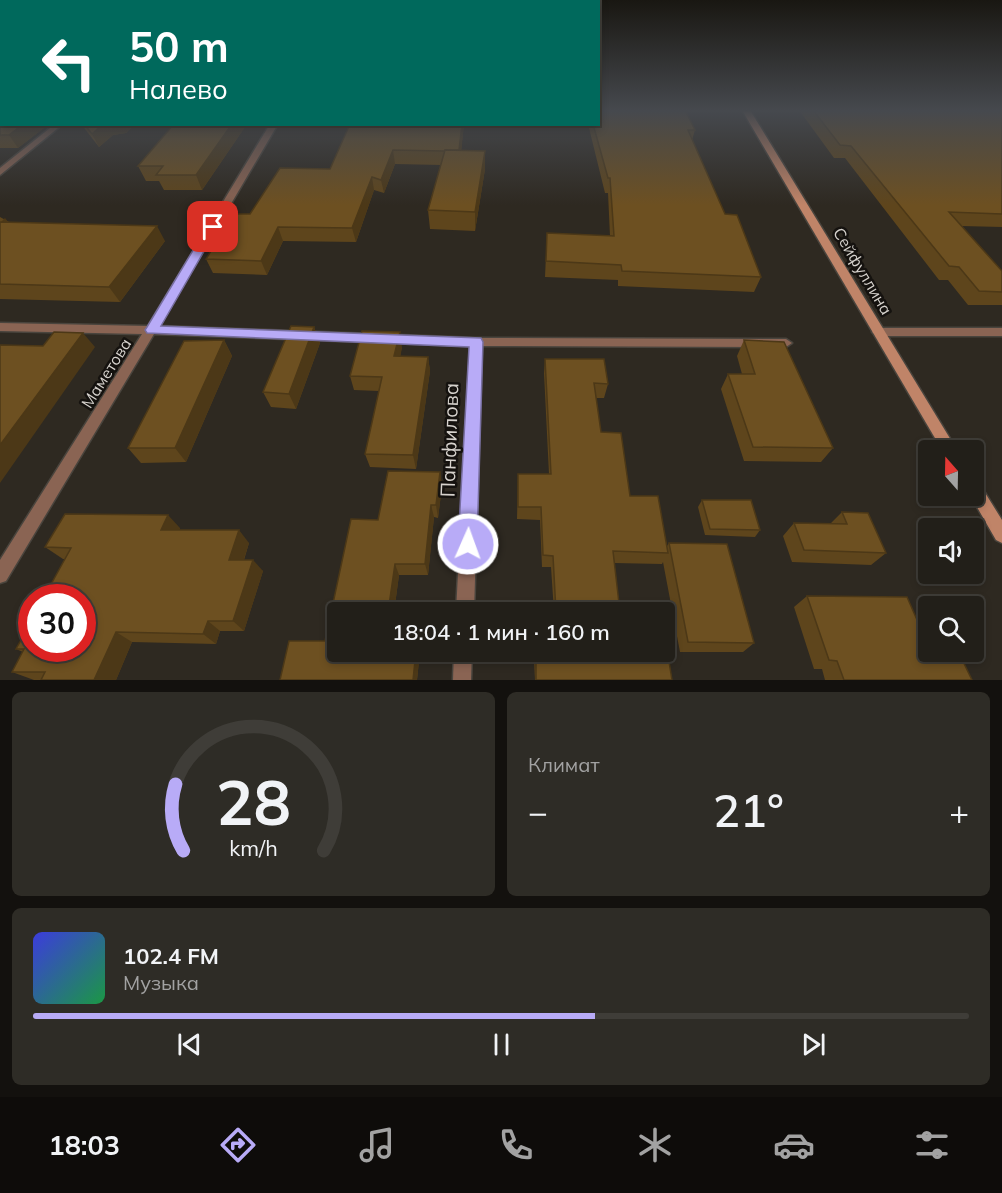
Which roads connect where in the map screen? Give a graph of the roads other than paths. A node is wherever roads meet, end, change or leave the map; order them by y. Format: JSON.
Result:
{"nodes":[{"id":1,"x":38,"y":142,"type":"edge"},
{"id":2,"x":263,"y":142,"type":"edge"},
{"id":3,"x":765,"y":142,"type":"edge"},
{"id":4,"x":0,"y":172,"type":"edge"},
{"id":5,"x":0,"y":327,"type":"edge"},
{"id":6,"x":151,"y":330,"type":"junction"},
{"id":7,"x":878,"y":332,"type":"junction"},
{"id":8,"x":1002,"y":332,"type":"edge"},
{"id":9,"x":476,"y":342,"type":"junction"},
{"id":10,"x":786,"y":343,"type":"edge"},
{"id":11,"x":944,"y":440,"type":"edge"},
{"id":12,"x":984,"y":505,"type":"edge"},
{"id":13,"x":1002,"y":535,"type":"edge"},
{"id":14,"x":0,"y":575,"type":"edge"},
{"id":15,"x":465,"y":602,"type":"edge"},
{"id":16,"x":463,"y":662,"type":"edge"},
{"id":17,"x":462,"y":680,"type":"edge"}],
"edges":[{"from":1,"to":4,"type":"street"},
{"from":2,"to":6,"type":"street","name":"Маметова"},
{"from":3,"to":7,"type":"main road","name":"Сейфуллина"},
{"from":5,"to":6,"type":"street"},
{"from":6,"to":9,"type":"street"},
{"from":6,"to":14,"type":"street","name":"Маметова"},
{"from":7,"to":8,"type":"street"},
{"from":7,"to":11,"type":"main road","name":"Сейфуллина"},
{"from":9,"to":10,"type":"street"},
{"from":9,"to":15,"type":"street","name":"Панфилова"},
{"from":12,"to":13,"type":"main road"},
{"from":16,"to":17,"type":"street"}]}
